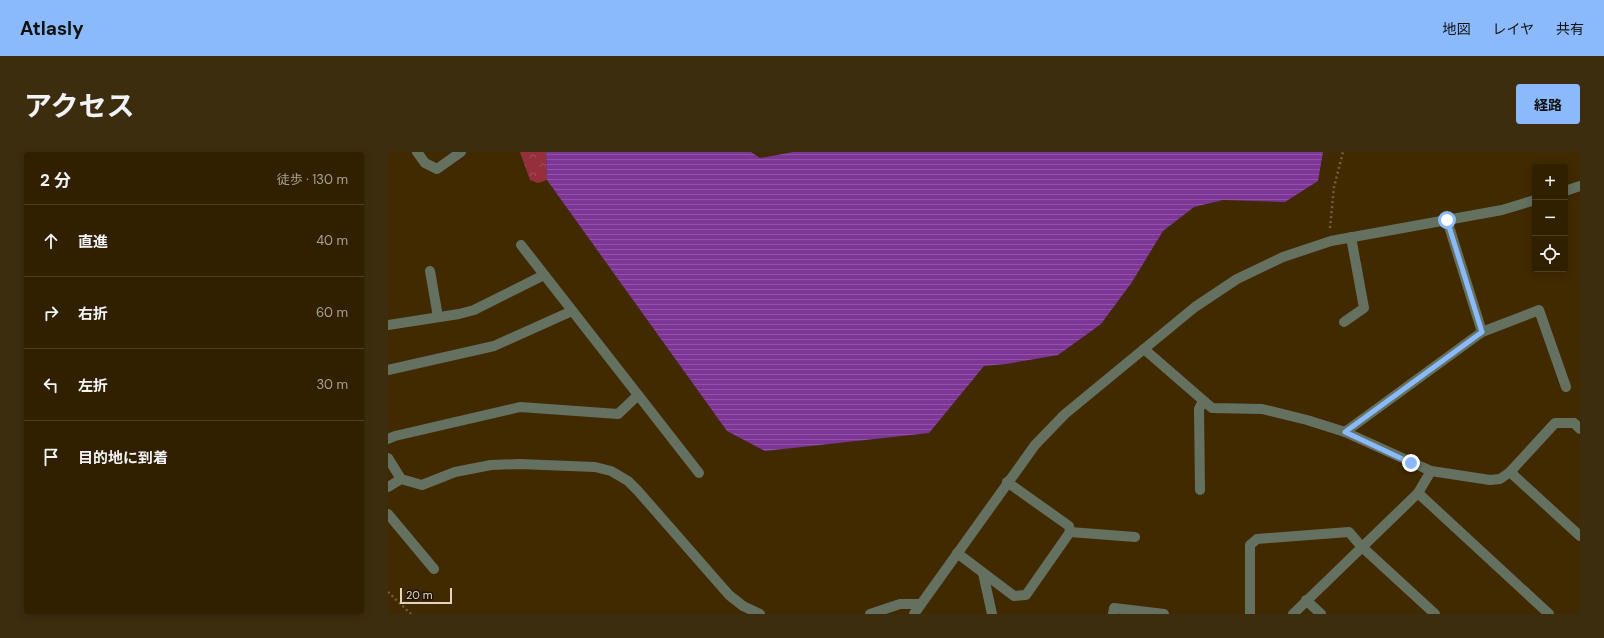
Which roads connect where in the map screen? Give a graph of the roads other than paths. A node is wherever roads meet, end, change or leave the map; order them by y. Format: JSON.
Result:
{"nodes":[{"id":1,"x":417,"y":152,"type":"edge"},
{"id":2,"x":461,"y":152,"type":"edge"},
{"id":3,"x":1580,"y":186,"type":"edge"},
{"id":4,"x":1568,"y":190,"type":"edge"},
{"id":5,"x":1532,"y":201,"type":"edge"},
{"id":6,"x":1447,"y":220,"type":"junction"},
{"id":7,"x":1351,"y":238,"type":"junction"},
{"id":8,"x":521,"y":245,"type":"dead end"},
{"id":9,"x":430,"y":271,"type":"dead end"},
{"id":10,"x":544,"y":275,"type":"junction"},
{"id":11,"x":572,"y":311,"type":"junction"},
{"id":12,"x":438,"y":317,"type":"junction"},
{"id":13,"x":1344,"y":322,"type":"dead end"},
{"id":14,"x":388,"y":325,"type":"edge"},
{"id":15,"x":1482,"y":332,"type":"junction"},
{"id":16,"x":1144,"y":350,"type":"junction"},
{"id":17,"x":388,"y":370,"type":"edge"},
{"id":18,"x":1566,"y":387,"type":"dead end"},
{"id":19,"x":638,"y":395,"type":"junction"},
{"id":20,"x":1203,"y":401,"type":"junction"},
{"id":21,"x":1580,"y":429,"type":"edge"},
{"id":22,"x":1345,"y":432,"type":"junction"},
{"id":23,"x":388,"y":439,"type":"edge"},
{"id":24,"x":388,"y":458,"type":"edge"},
{"id":25,"x":1431,"y":471,"type":"junction"},
{"id":26,"x":1510,"y":472,"type":"junction"},
{"id":27,"x":699,"y":473,"type":"dead end"},
{"id":28,"x":401,"y":479,"type":"junction"},
{"id":29,"x":1007,"y":482,"type":"junction"},
{"id":30,"x":388,"y":487,"type":"edge"},
{"id":31,"x":1200,"y":490,"type":"dead end"},
{"id":32,"x":1418,"y":493,"type":"junction"},
{"id":33,"x":388,"y":514,"type":"edge"},
{"id":34,"x":1070,"y":532,"type":"junction"},
{"id":35,"x":1135,"y":536,"type":"dead end"},
{"id":36,"x":1580,"y":536,"type":"edge"},
{"id":37,"x":1361,"y":546,"type":"junction"},
{"id":38,"x":957,"y":553,"type":"junction"},
{"id":39,"x":434,"y":570,"type":"dead end"},
{"id":40,"x":983,"y":573,"type":"junction"},
{"id":41,"x":1306,"y":600,"type":"junction"},
{"id":42,"x":921,"y":604,"type":"junction"},
{"id":43,"x":760,"y":614,"type":"edge"},
{"id":44,"x":870,"y":614,"type":"edge"},
{"id":45,"x":914,"y":614,"type":"edge"},
{"id":46,"x":992,"y":614,"type":"edge"},
{"id":47,"x":1113,"y":614,"type":"edge"},
{"id":48,"x":1164,"y":614,"type":"edge"},
{"id":49,"x":1250,"y":614,"type":"edge"},
{"id":50,"x":1293,"y":614,"type":"edge"},
{"id":51,"x":1321,"y":614,"type":"edge"},
{"id":52,"x":1435,"y":614,"type":"edge"},
{"id":53,"x":1549,"y":614,"type":"edge"}],
"edges":[{"from":1,"to":2,"type":"street"},
{"from":3,"to":4,"type":"street"},
{"from":5,"to":6,"type":"street"},
{"from":6,"to":7,"type":"street"},
{"from":6,"to":15,"type":"street"},
{"from":7,"to":13,"type":"street"},
{"from":7,"to":16,"type":"street"},
{"from":8,"to":10,"type":"street"},
{"from":9,"to":12,"type":"street"},
{"from":10,"to":11,"type":"street"},
{"from":10,"to":12,"type":"street"},
{"from":11,"to":17,"type":"street"},
{"from":11,"to":19,"type":"street"},
{"from":12,"to":14,"type":"street"},
{"from":15,"to":18,"type":"street"},
{"from":15,"to":22,"type":"street"},
{"from":16,"to":20,"type":"street"},
{"from":16,"to":29,"type":"street"},
{"from":19,"to":23,"type":"street"},
{"from":19,"to":27,"type":"street"},
{"from":20,"to":22,"type":"street"},
{"from":20,"to":31,"type":"street"},
{"from":21,"to":26,"type":"street"},
{"from":22,"to":25,"type":"street"},
{"from":24,"to":28,"type":"street"},
{"from":25,"to":26,"type":"street"},
{"from":25,"to":32,"type":"street"},
{"from":26,"to":36,"type":"street"},
{"from":28,"to":30,"type":"street"},
{"from":28,"to":43,"type":"street"},
{"from":29,"to":34,"type":"street"},
{"from":29,"to":38,"type":"street"},
{"from":32,"to":37,"type":"street"},
{"from":32,"to":53,"type":"street"},
{"from":33,"to":39,"type":"street"},
{"from":34,"to":35,"type":"street"},
{"from":34,"to":40,"type":"street"},
{"from":37,"to":41,"type":"street"},
{"from":37,"to":49,"type":"street"},
{"from":37,"to":52,"type":"street"},
{"from":38,"to":40,"type":"street"},
{"from":38,"to":42,"type":"street"},
{"from":40,"to":46,"type":"street"},
{"from":41,"to":50,"type":"street"},
{"from":41,"to":51,"type":"street"},
{"from":42,"to":44,"type":"street"},
{"from":42,"to":45,"type":"street"},
{"from":47,"to":48,"type":"street"}]}
